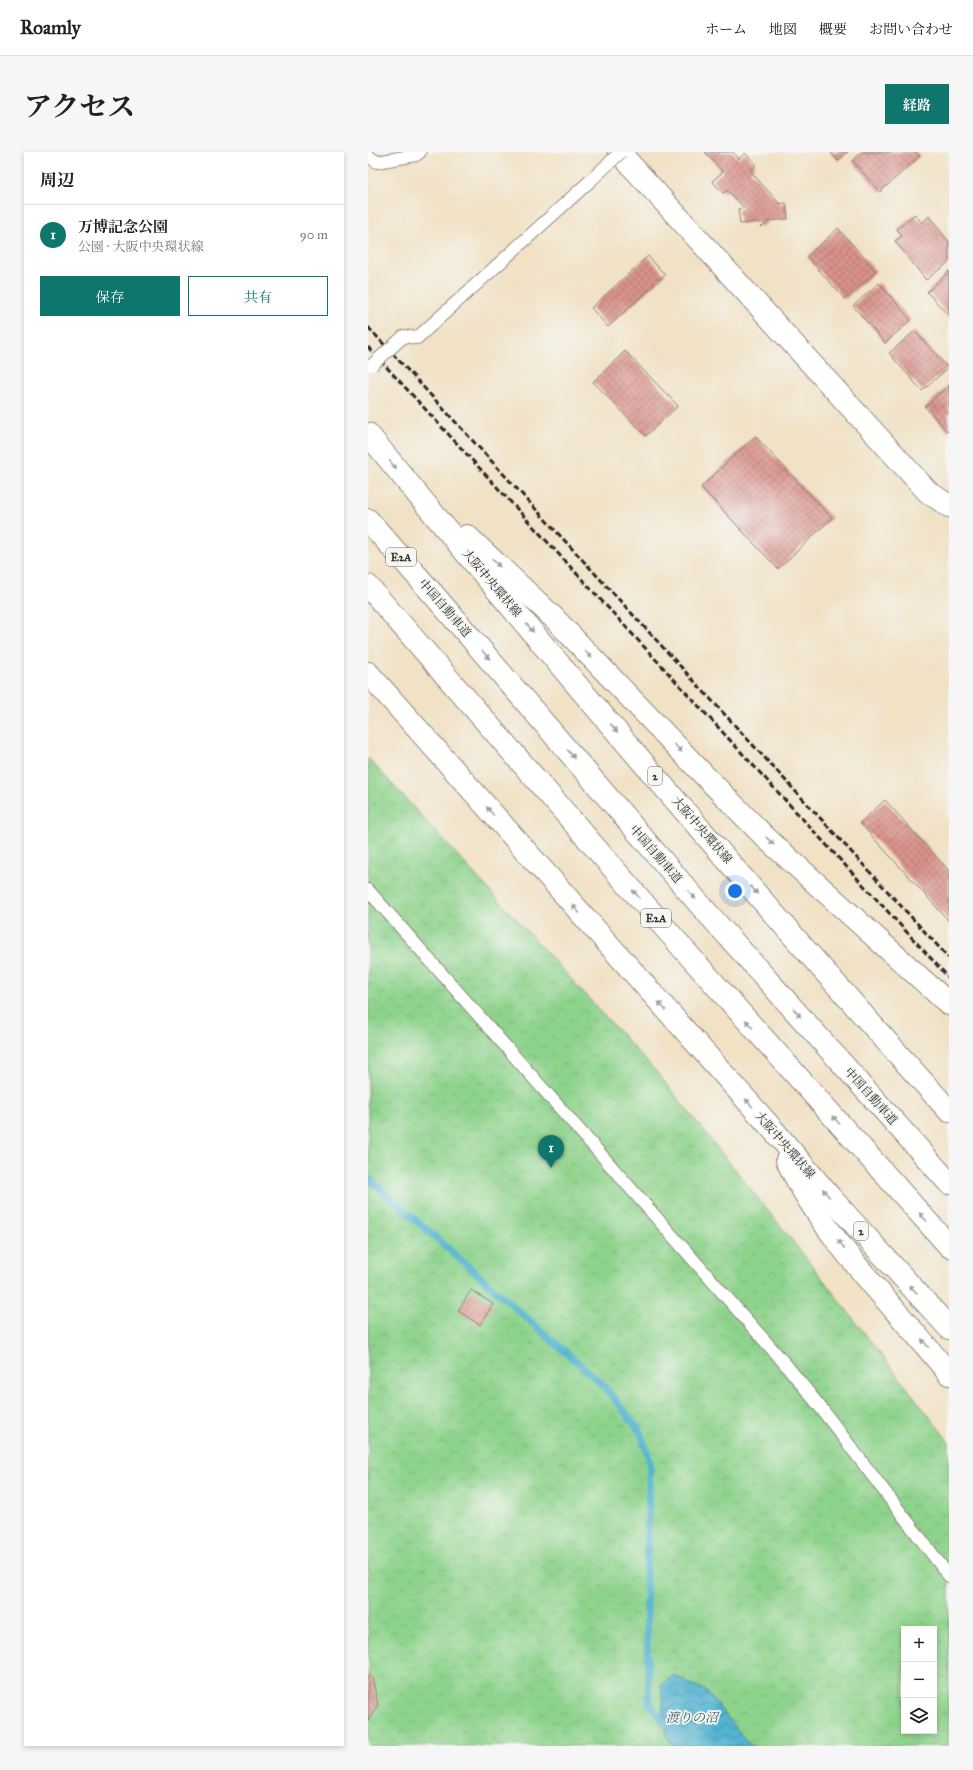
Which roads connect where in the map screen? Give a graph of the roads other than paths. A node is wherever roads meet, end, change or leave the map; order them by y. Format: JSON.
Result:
{"nodes":[{"id":1,"x":420,"y":152,"type":"edge"},
{"id":2,"x":620,"y":152,"type":"edge"},
{"id":3,"x":368,"y":156,"type":"edge"},
{"id":4,"x":368,"y":369,"type":"edge"},
{"id":5,"x":368,"y":434,"type":"edge"},
{"id":6,"x":414,"y":491,"type":"junction"},
{"id":7,"x":949,"y":506,"type":"edge"},
{"id":8,"x":368,"y":509,"type":"edge"},
{"id":9,"x":368,"y":520,"type":"edge"},
{"id":10,"x":368,"y":586,"type":"edge"},
{"id":11,"x":433,"y":594,"type":"junction"},
{"id":12,"x":368,"y":597,"type":"edge"},
{"id":13,"x":410,"y":633,"type":"junction"},
{"id":14,"x":368,"y":673,"type":"edge"},
{"id":15,"x":368,"y":890,"type":"edge"},
{"id":16,"x":949,"y":1004,"type":"edge"},
{"id":17,"x":949,"y":1110,"type":"edge"},
{"id":18,"x":774,"y":1132,"type":"junction"},
{"id":19,"x":949,"y":1183,"type":"edge"},
{"id":20,"x":949,"y":1246,"type":"edge"},
{"id":21,"x":949,"y":1328,"type":"edge"},
{"id":22,"x":949,"y":1374,"type":"edge"},
{"id":23,"x":949,"y":1576,"type":"edge"}],
"edges":[{"from":1,"to":3,"type":"lane"},
{"from":2,"to":4,"type":"lane","bridge":true},
{"from":2,"to":7,"type":"main road"},
{"from":5,"to":6,"type":"main road","name":"大阪中央環状線","number":"2","one_way":true},
{"from":6,"to":16,"type":"main road","one_way":true},
{"from":6,"to":17,"type":"main road","name":"大阪中央環状線","number":"2","one_way":true},
{"from":8,"to":11,"type":"main road"},
{"from":9,"to":11,"type":"main road","name":"中国自動車道","number":"E2A"},
{"from":10,"to":13,"type":"main road","number":"E2A"},
{"from":11,"to":19,"type":"main road","name":"中国自動車道","number":"E2A","one_way":true},
{"from":12,"to":13,"type":"main road"},
{"from":20,"to":13,"type":"main road","number":"E2A","one_way":true},
{"from":18,"to":14,"type":"main road","name":"大阪中央環状線","number":"2","one_way":true},
{"from":15,"to":23,"type":"lane"},
{"from":21,"to":18,"type":"main road","name":"大阪中央環状線","number":"2","one_way":true},
{"from":22,"to":18,"type":"main road","one_way":true}]}
